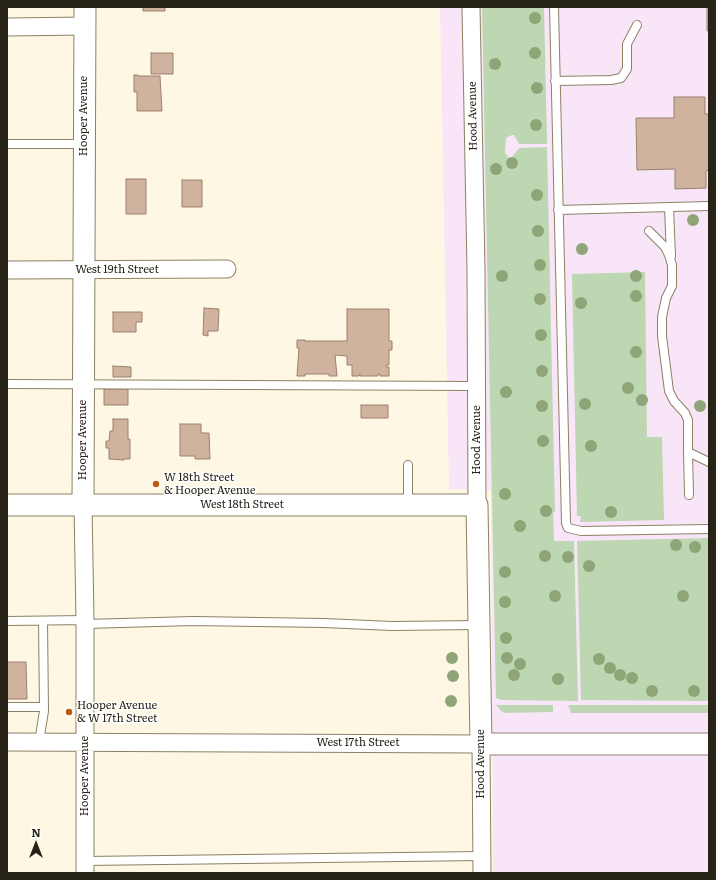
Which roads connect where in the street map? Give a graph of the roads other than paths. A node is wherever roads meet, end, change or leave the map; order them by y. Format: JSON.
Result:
{"nodes":[{"id":1,"x":470,"y":7,"type":"edge"},
{"id":2,"x":554,"y":7,"type":"edge"},
{"id":3,"x":85,"y":16,"type":"edge"},
{"id":4,"x":637,"y":25,"type":"dead end"},
{"id":5,"x":7,"y":27,"type":"edge"},
{"id":6,"x":555,"y":81,"type":"junction"},
{"id":7,"x":7,"y":144,"type":"edge"},
{"id":8,"x":84,"y":144,"type":"junction"},
{"id":9,"x":709,"y":206,"type":"edge"},
{"id":10,"x":669,"y":207,"type":"junction"},
{"id":11,"x":558,"y":210,"type":"junction"},
{"id":12,"x":649,"y":231,"type":"dead end"},
{"id":13,"x":672,"y":265,"type":"junction"},
{"id":14,"x":7,"y":270,"type":"edge"},
{"id":15,"x":84,"y":270,"type":"junction"},
{"id":16,"x":227,"y":270,"type":"dead end"},
{"id":17,"x":7,"y":384,"type":"edge"},
{"id":18,"x":84,"y":384,"type":"junction"},
{"id":19,"x":477,"y":386,"type":"junction"},
{"id":20,"x":688,"y":452,"type":"junction"},
{"id":21,"x":709,"y":462,"type":"edge"},
{"id":22,"x":408,"y":465,"type":"dead end"},
{"id":23,"x":689,"y":495,"type":"dead end"},
{"id":24,"x":7,"y":505,"type":"edge"},
{"id":25,"x":83,"y":505,"type":"junction"},
{"id":26,"x":408,"y":505,"type":"junction"},
{"id":27,"x":477,"y":505,"type":"junction"},
{"id":28,"x":709,"y":529,"type":"edge"},
{"id":29,"x":42,"y":620,"type":"junction"},
{"id":30,"x":7,"y":621,"type":"edge"},
{"id":31,"x":85,"y":622,"type":"junction"},
{"id":32,"x":479,"y":625,"type":"junction"},
{"id":33,"x":7,"y":707,"type":"edge"},
{"id":34,"x":44,"y":707,"type":"junction"},
{"id":35,"x":7,"y":742,"type":"edge"},
{"id":36,"x":39,"y":742,"type":"junction"},
{"id":37,"x":85,"y":742,"type":"junction"},
{"id":38,"x":481,"y":744,"type":"junction"},
{"id":39,"x":709,"y":744,"type":"edge"},
{"id":40,"x":482,"y":865,"type":"edge"},
{"id":41,"x":85,"y":867,"type":"edge"}],
"edges":[{"from":1,"to":19,"type":"street","name":"Hood Avenue"},
{"from":2,"to":6,"type":"lane"},
{"from":3,"to":5,"type":"street"},
{"from":3,"to":8,"type":"street","name":"Hooper Avenue"},
{"from":4,"to":6,"type":"lane"},
{"from":6,"to":11,"type":"lane"},
{"from":7,"to":8,"type":"lane"},
{"from":8,"to":15,"type":"street","name":"Hooper Avenue"},
{"from":9,"to":10,"type":"lane"},
{"from":10,"to":11,"type":"lane"},
{"from":10,"to":13,"type":"lane"},
{"from":11,"to":28,"type":"lane"},
{"from":12,"to":13,"type":"lane"},
{"from":13,"to":20,"type":"lane"},
{"from":14,"to":15,"type":"street","name":"West 19th Street"},
{"from":15,"to":16,"type":"street","name":"West 19th Street"},
{"from":15,"to":18,"type":"street","name":"Hooper Avenue"},
{"from":17,"to":18,"type":"lane"},
{"from":18,"to":19,"type":"lane"},
{"from":18,"to":25,"type":"street","name":"Hooper Avenue"},
{"from":19,"to":27,"type":"street","name":"Hood Avenue"},
{"from":20,"to":21,"type":"lane"},
{"from":20,"to":23,"type":"lane"},
{"from":22,"to":26,"type":"lane"},
{"from":24,"to":25,"type":"street","name":"West 18th Street"},
{"from":25,"to":26,"type":"street","name":"West 18th Street"},
{"from":25,"to":31,"type":"street","name":"Hooper Avenue"},
{"from":26,"to":27,"type":"street","name":"West 18th Street"},
{"from":27,"to":32,"type":"street","name":"Hood Avenue"},
{"from":29,"to":30,"type":"lane"},
{"from":29,"to":31,"type":"lane"},
{"from":29,"to":34,"type":"lane"},
{"from":31,"to":32,"type":"lane"},
{"from":31,"to":37,"type":"street","name":"Hooper Avenue"},
{"from":32,"to":38,"type":"street","name":"Hood Avenue"},
{"from":33,"to":34,"type":"lane"},
{"from":34,"to":36,"type":"lane"},
{"from":35,"to":36,"type":"street","name":"West 17th Street"},
{"from":36,"to":37,"type":"street","name":"West 17th Street"},
{"from":37,"to":38,"type":"street","name":"West 17th Street"},
{"from":37,"to":41,"type":"street","name":"Hooper Avenue"},
{"from":38,"to":39,"type":"street","name":"West 17th Street"},
{"from":38,"to":40,"type":"street","name":"Hood Avenue"},
{"from":40,"to":41,"type":"lane"}]}
